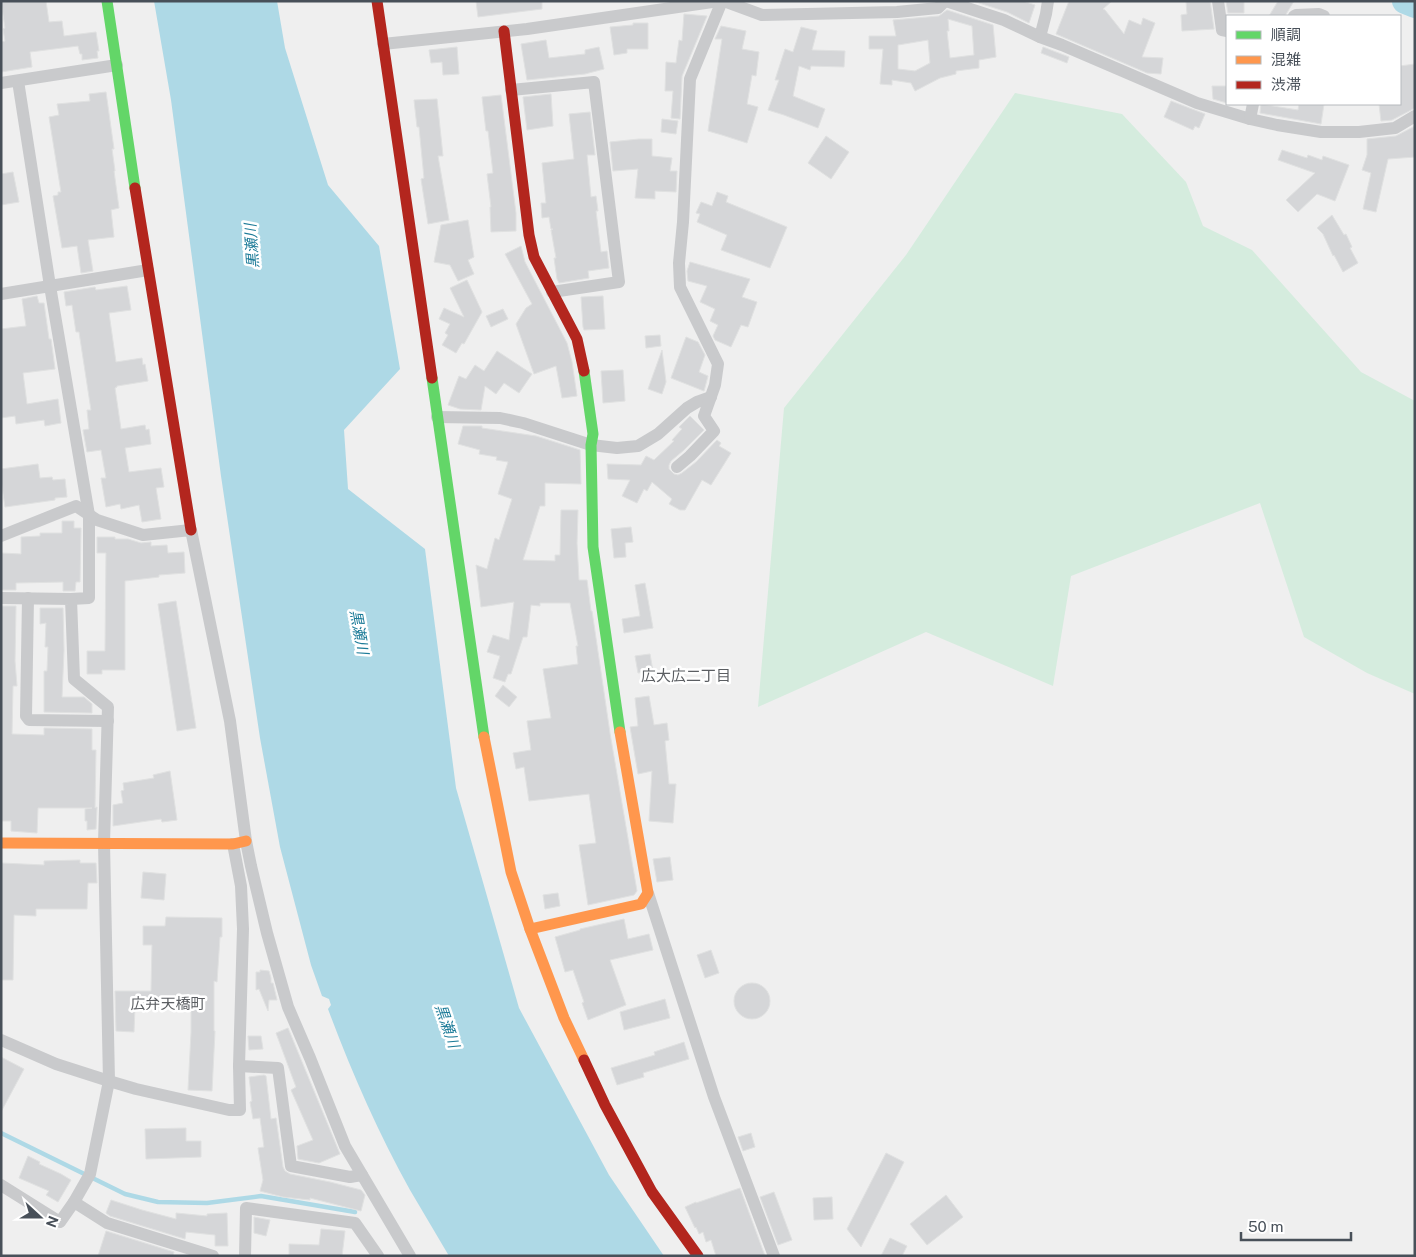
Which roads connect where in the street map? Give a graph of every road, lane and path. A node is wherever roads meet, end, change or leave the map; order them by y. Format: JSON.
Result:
{"nodes":[{"id":1,"x":107,"y":1,"type":"edge"},
{"id":2,"x":377,"y":1,"type":"edge"},
{"id":3,"x":721,"y":1,"type":"edge"},
{"id":4,"x":946,"y":1,"type":"edge"},
{"id":5,"x":1048,"y":1,"type":"edge"},
{"id":6,"x":1218,"y":1,"type":"edge"},
{"id":7,"x":980,"y":7,"type":"edge"},
{"id":8,"x":1296,"y":15,"type":"edge"},
{"id":9,"x":1322,"y":15,"type":"edge"},
{"id":10,"x":504,"y":31,"type":"junction"},
{"id":11,"x":1226,"y":32,"type":"edge"},
{"id":12,"x":1040,"y":37,"type":"junction"},
{"id":13,"x":383,"y":44,"type":"junction"},
{"id":14,"x":117,"y":66,"type":"junction"},
{"id":15,"x":18,"y":81,"type":"junction"},
{"id":16,"x":1,"y":83,"type":"edge"},
{"id":17,"x":511,"y":90,"type":"junction"},
{"id":18,"x":1253,"y":105,"type":"edge"},
{"id":19,"x":1415,"y":116,"type":"edge"},
{"id":20,"x":1250,"y":119,"type":"junction"},
{"id":21,"x":148,"y":270,"type":"junction"},
{"id":22,"x":50,"y":286,"type":"junction"},
{"id":23,"x":552,"y":292,"type":"junction"},
{"id":24,"x":1,"y":294,"type":"edge"},
{"id":25,"x":711,"y":397,"type":"junction"},
{"id":26,"x":436,"y":417,"type":"junction"},
{"id":27,"x":592,"y":445,"type":"junction"},
{"id":28,"x":677,"y":467,"type":"dead end"},
{"id":29,"x":89,"y":515,"type":"junction"},
{"id":30,"x":192,"y":530,"type":"junction"},
{"id":31,"x":1,"y":536,"type":"edge"},
{"id":32,"x":1,"y":598,"type":"edge"},
{"id":33,"x":28,"y":598,"type":"junction"},
{"id":34,"x":71,"y":599,"type":"junction"},
{"id":35,"x":108,"y":721,"type":"junction"},
{"id":36,"x":246,"y":841,"type":"junction"},
{"id":37,"x":1,"y":843,"type":"edge"},
{"id":38,"x":104,"y":843,"type":"junction"},
{"id":39,"x":233,"y":844,"type":"junction"},
{"id":40,"x":648,"y":893,"type":"junction"},
{"id":41,"x":530,"y":928,"type":"junction"},
{"id":42,"x":1,"y":1040,"type":"edge"},
{"id":43,"x":239,"y":1066,"type":"junction"},
{"id":44,"x":109,"y":1081,"type":"junction"},
{"id":45,"x":362,"y":1175,"type":"junction"},
{"id":46,"x":1,"y":1185,"type":"edge"},
{"id":47,"x":74,"y":1202,"type":"junction"},
{"id":48,"x":213,"y":1256,"type":"edge"},
{"id":49,"x":245,"y":1256,"type":"edge"},
{"id":50,"x":378,"y":1256,"type":"edge"},
{"id":51,"x":410,"y":1256,"type":"edge"},
{"id":52,"x":698,"y":1256,"type":"edge"},
{"id":53,"x":774,"y":1256,"type":"edge"}],
"edges":[{"from":1,"to":14,"type":"street"},
{"from":2,"to":13,"type":"street"},
{"from":3,"to":4,"type":"street"},
{"from":3,"to":10,"type":"street"},
{"from":3,"to":25,"type":"street"},
{"from":4,"to":7,"type":"street"},
{"from":5,"to":12,"type":"street"},
{"from":6,"to":11,"type":"street"},
{"from":7,"to":12,"type":"street"},
{"from":8,"to":9,"type":"street"},
{"from":10,"to":13,"type":"street"},
{"from":10,"to":17,"type":"street"},
{"from":12,"to":20,"type":"street"},
{"from":13,"to":26,"type":"street"},
{"from":14,"to":15,"type":"street"},
{"from":14,"to":21,"type":"street"},
{"from":15,"to":16,"type":"street"},
{"from":15,"to":22,"type":"street"},
{"from":17,"to":23,"type":"street"},
{"from":17,"to":23,"type":"street"},
{"from":18,"to":20,"type":"street"},
{"from":19,"to":20,"type":"street"},
{"from":21,"to":22,"type":"street"},
{"from":21,"to":30,"type":"street"},
{"from":22,"to":24,"type":"street"},
{"from":22,"to":29,"type":"street"},
{"from":23,"to":27,"type":"street"},
{"from":25,"to":27,"type":"street"},
{"from":25,"to":28,"type":"street"},
{"from":26,"to":27,"type":"street"},
{"from":26,"to":41,"type":"street"},
{"from":27,"to":40,"type":"street"},
{"from":29,"to":30,"type":"street"},
{"from":29,"to":31,"type":"street"},
{"from":29,"to":34,"type":"street"},
{"from":30,"to":36,"type":"street"},
{"from":32,"to":33,"type":"street"},
{"from":33,"to":34,"type":"street"},
{"from":33,"to":35,"type":"street"},
{"from":34,"to":35,"type":"street"},
{"from":35,"to":38,"type":"street"},
{"from":36,"to":39,"type":"street"},
{"from":36,"to":45,"type":"street"},
{"from":37,"to":38,"type":"street"},
{"from":38,"to":39,"type":"street"},
{"from":38,"to":44,"type":"street"},
{"from":39,"to":43,"type":"street"},
{"from":40,"to":41,"type":"street"},
{"from":40,"to":53,"type":"street"},
{"from":41,"to":52,"type":"street"},
{"from":42,"to":44,"type":"street"},
{"from":43,"to":44,"type":"street"},
{"from":43,"to":45,"type":"street"},
{"from":44,"to":47,"type":"street"},
{"from":45,"to":51,"type":"street"},
{"from":46,"to":47,"type":"street"},
{"from":47,"to":48,"type":"street"},
{"from":49,"to":50,"type":"street"}]}
